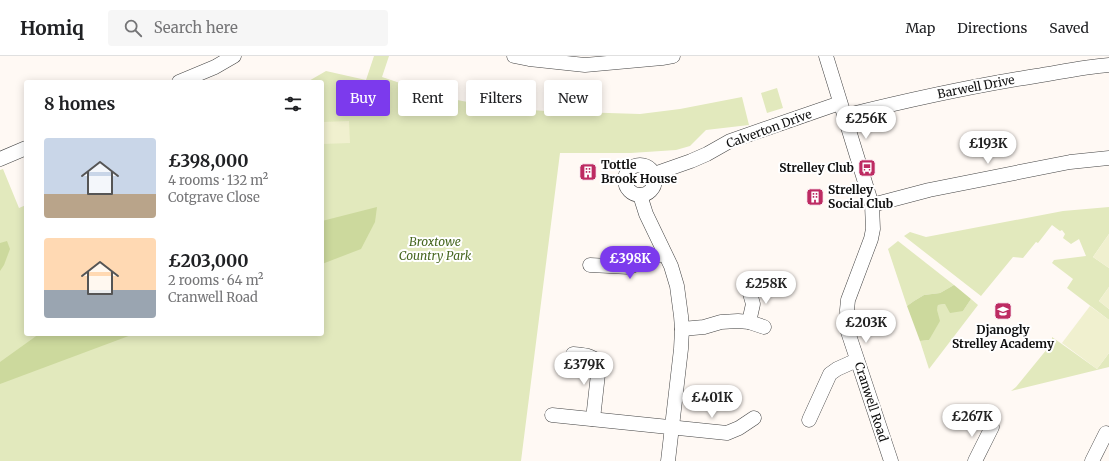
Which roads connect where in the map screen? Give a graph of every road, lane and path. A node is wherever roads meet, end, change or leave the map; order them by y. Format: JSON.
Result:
{"nodes":[{"id":1,"x":234,"y":56,"type":"edge"},
{"id":2,"x":514,"y":56,"type":"edge"},
{"id":3,"x":673,"y":56,"type":"edge"},
{"id":4,"x":826,"y":56,"type":"edge"},
{"id":5,"x":1109,"y":65,"type":"edge"},
{"id":6,"x":184,"y":80,"type":"edge"},
{"id":7,"x":842,"y":109,"type":"junction"},
{"id":8,"x":24,"y":149,"type":"edge"},
{"id":9,"x":1109,"y":158,"type":"edge"},
{"id":10,"x":0,"y":159,"type":"edge"},
{"id":11,"x":654,"y":174,"type":"junction"},
{"id":12,"x":640,"y":195,"type":"junction"},
{"id":13,"x":872,"y":205,"type":"junction"},
{"id":14,"x":664,"y":253,"type":"junction"},
{"id":15,"x":589,"y":267,"type":"dead end"},
{"id":16,"x":748,"y":290,"type":"dead end"},
{"id":17,"x":749,"y":322,"type":"junction"},
{"id":18,"x":764,"y":327,"type":"dead end"},
{"id":19,"x":682,"y":329,"type":"junction"},
{"id":20,"x":573,"y":356,"type":"dead end"},
{"id":21,"x":857,"y":360,"type":"junction"},
{"id":22,"x":552,"y":415,"type":"dead end"},
{"id":23,"x":814,"y":415,"type":"dead end"},
{"id":24,"x":754,"y":418,"type":"dead end"},
{"id":25,"x":594,"y":419,"type":"junction"},
{"id":26,"x":992,"y":427,"type":"dead end"},
{"id":27,"x":672,"y":428,"type":"junction"},
{"id":28,"x":1106,"y":433,"type":"dead end"},
{"id":29,"x":668,"y":461,"type":"edge"},
{"id":30,"x":890,"y":461,"type":"edge"},
{"id":31,"x":975,"y":461,"type":"edge"},
{"id":32,"x":1092,"y":461,"type":"edge"}],
"edges":[{"from":1,"to":6,"type":"street"},
{"from":2,"to":3,"type":"street"},
{"from":4,"to":7,"type":"street","name":"Cranwell Road"},
{"from":5,"to":7,"type":"street","name":"Barwell Drive"},
{"from":7,"to":11,"type":"street","name":"Calverton Drive"},
{"from":7,"to":13,"type":"street","name":"Cranwell Road"},
{"from":8,"to":10,"type":"street"},
{"from":9,"to":13,"type":"street"},
{"from":11,"to":12,"type":"street"},
{"from":11,"to":12,"type":"street"},
{"from":12,"to":14,"type":"street"},
{"from":13,"to":21,"type":"street","name":"Cranwell Road"},
{"from":14,"to":15,"type":"street"},
{"from":14,"to":19,"type":"street"},
{"from":16,"to":17,"type":"street"},
{"from":17,"to":18,"type":"street"},
{"from":17,"to":19,"type":"street"},
{"from":19,"to":27,"type":"street"},
{"from":20,"to":25,"type":"street"},
{"from":21,"to":23,"type":"street"},
{"from":21,"to":30,"type":"street","name":"Cranwell Road"},
{"from":22,"to":25,"type":"street"},
{"from":24,"to":27,"type":"street"},
{"from":25,"to":27,"type":"street"},
{"from":26,"to":31,"type":"street"},
{"from":27,"to":29,"type":"street"},
{"from":28,"to":32,"type":"street"}]}
